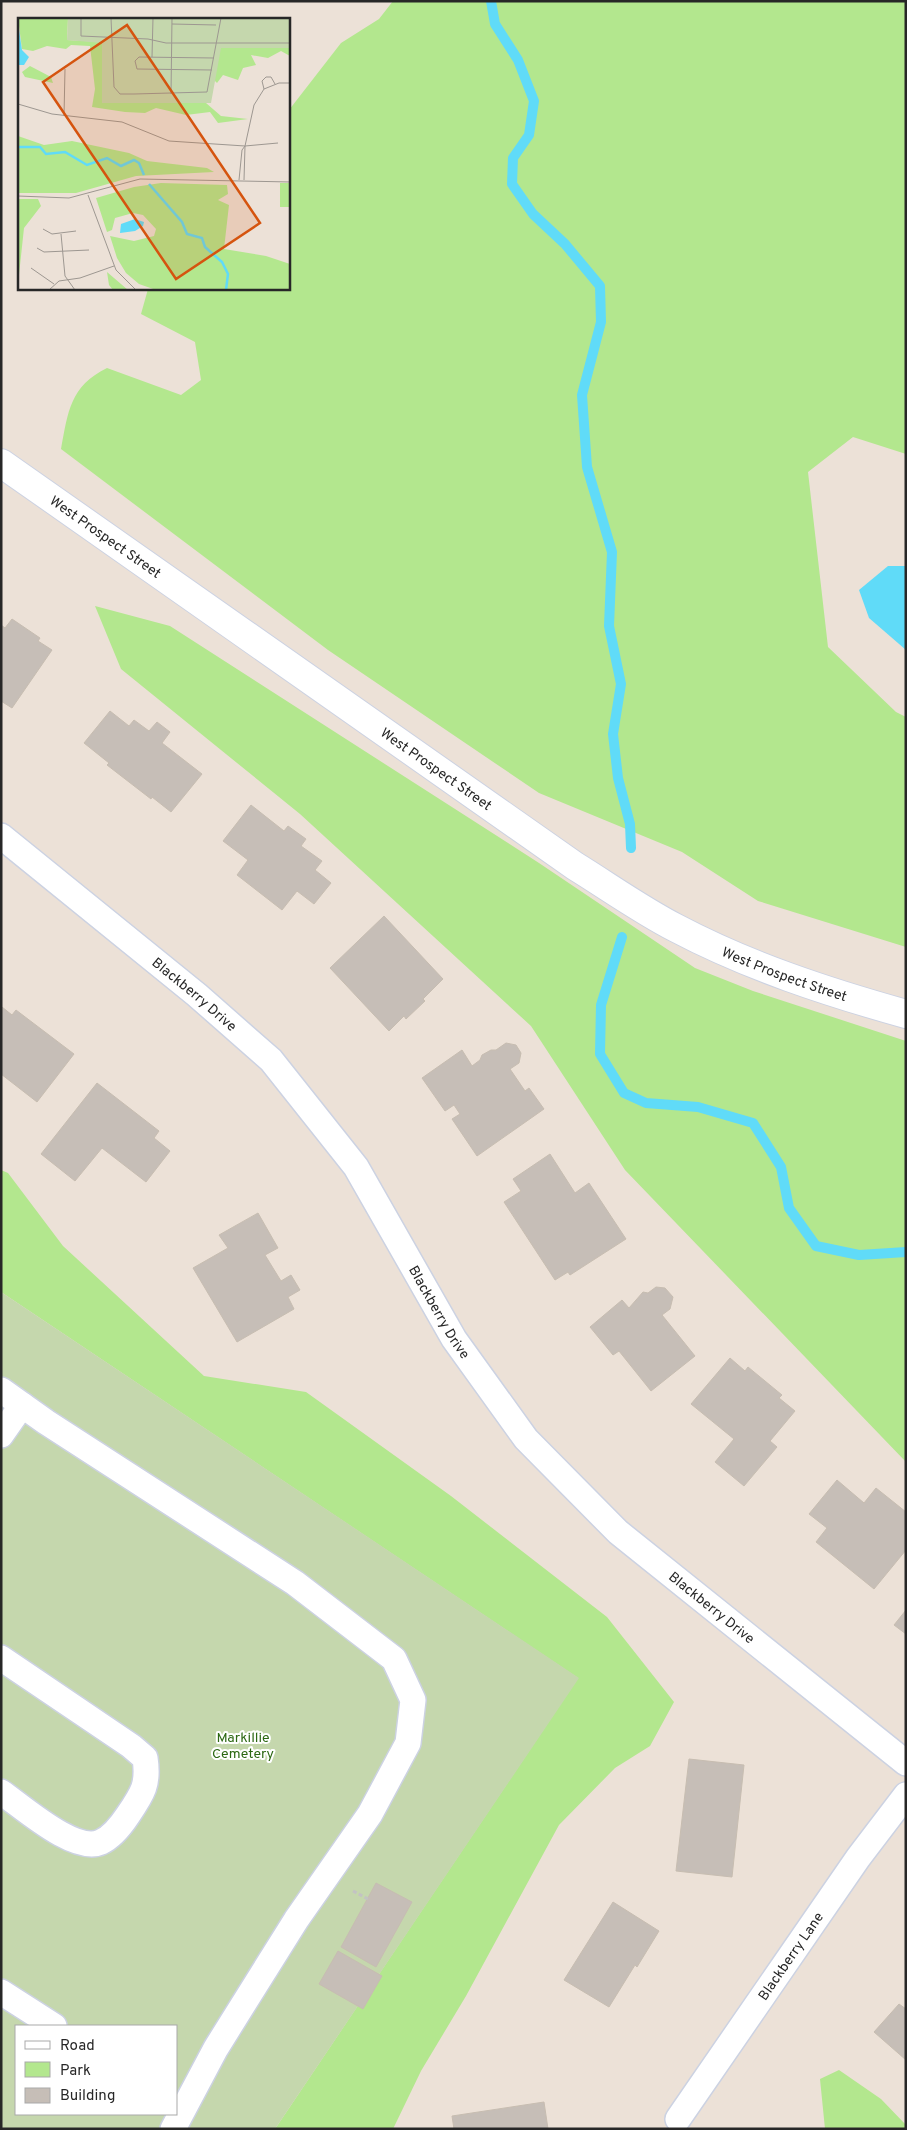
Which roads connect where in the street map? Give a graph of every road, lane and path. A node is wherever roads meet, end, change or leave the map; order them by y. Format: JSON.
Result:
{"nodes":[{"id":1,"x":1,"y":463,"type":"edge"},
{"id":2,"x":1,"y":836,"type":"edge"},
{"id":3,"x":906,"y":1014,"type":"edge"},
{"id":4,"x":1,"y":1390,"type":"edge"},
{"id":5,"x":22,"y":1405,"type":"junction"},
{"id":6,"x":1,"y":1435,"type":"edge"},
{"id":7,"x":1,"y":1658,"type":"edge"},
{"id":8,"x":906,"y":1764,"type":"edge"},
{"id":9,"x":1,"y":1792,"type":"edge"},
{"id":10,"x":906,"y":1795,"type":"edge"},
{"id":11,"x":1,"y":1992,"type":"edge"},
{"id":12,"x":52,"y":2025,"type":"edge"},
{"id":13,"x":678,"y":2119,"type":"dead end"},
{"id":14,"x":181,"y":2121,"type":"edge"}],
"edges":[{"from":1,"to":3,"type":"street","name":"West Prospect Street"},
{"from":2,"to":8,"type":"street","name":"Blackberry Drive"},
{"from":4,"to":5,"type":"street"},
{"from":5,"to":6,"type":"street"},
{"from":5,"to":14,"type":"street"},
{"from":7,"to":9,"type":"street"},
{"from":10,"to":13,"type":"street","name":"Blackberry Lane"},
{"from":11,"to":12,"type":"street"}]}
